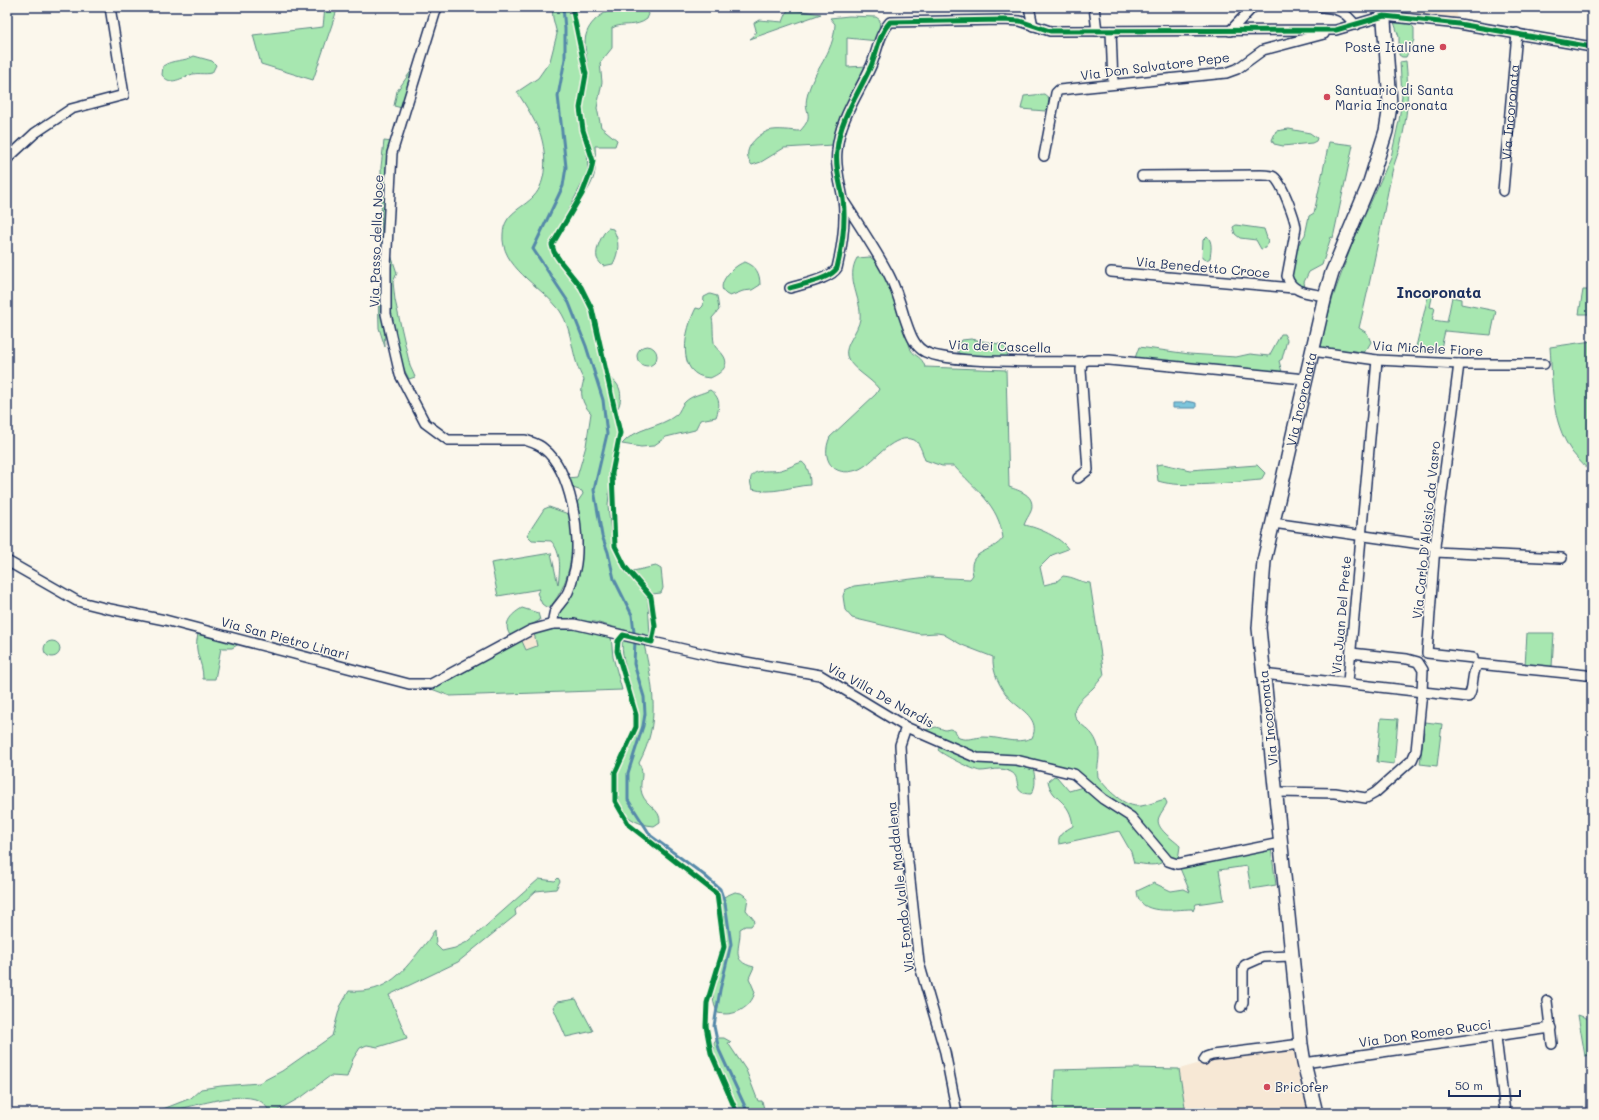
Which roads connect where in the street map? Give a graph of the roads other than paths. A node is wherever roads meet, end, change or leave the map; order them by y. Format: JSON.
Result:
{"nodes":[{"id":1,"x":110,"y":7,"type":"edge"},
{"id":2,"x":437,"y":7,"type":"edge"},
{"id":3,"x":1029,"y":7,"type":"edge"},
{"id":4,"x":1094,"y":7,"type":"edge"},
{"id":5,"x":1253,"y":7,"type":"edge"},
{"id":6,"x":1321,"y":7,"type":"edge"},
{"id":7,"x":1384,"y":11,"type":"edge"},
{"id":8,"x":1355,"y":25,"type":"junction"},
{"id":9,"x":1034,"y":26,"type":"junction"},
{"id":10,"x":1336,"y":30,"type":"junction"},
{"id":11,"x":1097,"y":31,"type":"junction"},
{"id":12,"x":1111,"y":31,"type":"junction"},
{"id":13,"x":1230,"y":31,"type":"junction"},
{"id":14,"x":1517,"y":33,"type":"junction"},
{"id":15,"x":1592,"y":47,"type":"edge"},
{"id":16,"x":1113,"y":84,"type":"junction"},
{"id":17,"x":1044,"y":156,"type":"dead end"},
{"id":18,"x":7,"y":159,"type":"edge"},
{"id":19,"x":1142,"y":176,"type":"dead end"},
{"id":20,"x":1504,"y":191,"type":"dead end"},
{"id":21,"x":843,"y":199,"type":"junction"},
{"id":22,"x":1111,"y":272,"type":"dead end"},
{"id":23,"x":790,"y":288,"type":"dead end"},
{"id":24,"x":1293,"y":288,"type":"junction"},
{"id":25,"x":1325,"y":296,"type":"junction"},
{"id":26,"x":1312,"y":351,"type":"junction"},
{"id":27,"x":1378,"y":360,"type":"junction"},
{"id":28,"x":1082,"y":362,"type":"junction"},
{"id":29,"x":1459,"y":364,"type":"junction"},
{"id":30,"x":1544,"y":364,"type":"dead end"},
{"id":31,"x":1305,"y":379,"type":"junction"},
{"id":32,"x":1078,"y":478,"type":"dead end"},
{"id":33,"x":1272,"y":524,"type":"junction"},
{"id":34,"x":1362,"y":537,"type":"junction"},
{"id":35,"x":1435,"y":549,"type":"junction"},
{"id":36,"x":1562,"y":558,"type":"dead end"},
{"id":37,"x":7,"y":561,"type":"edge"},
{"id":38,"x":553,"y":624,"type":"junction"},
{"id":39,"x":623,"y":635,"type":"joint"},
{"id":40,"x":1351,"y":654,"type":"junction"},
{"id":41,"x":1473,"y":658,"type":"dead end"},
{"id":42,"x":1263,"y":674,"type":"junction"},
{"id":43,"x":1586,"y":675,"type":"dead end"},
{"id":44,"x":1348,"y":682,"type":"junction"},
{"id":45,"x":1422,"y":692,"type":"junction"},
{"id":46,"x":906,"y":726,"type":"junction"},
{"id":47,"x":1276,"y":792,"type":"junction"},
{"id":48,"x":1280,"y":843,"type":"junction"},
{"id":49,"x":1292,"y":956,"type":"junction"},
{"id":50,"x":1547,"y":1001,"type":"dead end"},
{"id":51,"x":1241,"y":1007,"type":"dead end"},
{"id":52,"x":1551,"y":1028,"type":"junction"},
{"id":53,"x":1496,"y":1037,"type":"junction"},
{"id":54,"x":1301,"y":1044,"type":"junction"},
{"id":55,"x":1552,"y":1044,"type":"dead end"},
{"id":56,"x":1204,"y":1060,"type":"dead end"},
{"id":57,"x":1304,"y":1063,"type":"junction"},
{"id":58,"x":957,"y":1113,"type":"edge"},
{"id":59,"x":1316,"y":1113,"type":"edge"},
{"id":60,"x":1505,"y":1113,"type":"edge"}],
"edges":[{"from":1,"to":18,"type":"street"},
{"from":2,"to":38,"type":"street","name":"Via Passo della Noce"},
{"from":3,"to":9,"type":"street"},
{"from":4,"to":11,"type":"street"},
{"from":5,"to":13,"type":"street"},
{"from":6,"to":8,"type":"street"},
{"from":7,"to":8,"type":"street"},
{"from":7,"to":14,"type":"street"},
{"from":7,"to":25,"type":"main road","name":"Via Incoronata"},
{"from":8,"to":10,"type":"street"},
{"from":9,"to":11,"type":"street"},
{"from":9,"to":21,"type":"street"},
{"from":10,"to":13,"type":"street"},
{"from":10,"to":16,"type":"street","name":"Via Don Salvatore Pepe"},
{"from":11,"to":12,"type":"street"},
{"from":12,"to":13,"type":"street"},
{"from":12,"to":16,"type":"street"},
{"from":14,"to":15,"type":"street"},
{"from":14,"to":20,"type":"street","name":"Via Incoronata"},
{"from":16,"to":17,"type":"street","name":"Via Don Salvatore Pepe"},
{"from":19,"to":24,"type":"street"},
{"from":21,"to":23,"type":"street"},
{"from":21,"to":28,"type":"street","name":"Via dei Cascella"},
{"from":22,"to":24,"type":"street","name":"Via Benedetto Croce"},
{"from":24,"to":25,"type":"street","name":"Via Benedetto Croce"},
{"from":25,"to":26,"type":"main road","name":"Via Incoronata"},
{"from":26,"to":27,"type":"street","name":"Via Michele Fiore"},
{"from":26,"to":31,"type":"main road","name":"Via Incoronata"},
{"from":27,"to":29,"type":"street","name":"Via Michele Fiore"},
{"from":27,"to":34,"type":"street","name":"Via Juan Del Prete"},
{"from":28,"to":31,"type":"street","name":"Via dei Cascella"},
{"from":28,"to":32,"type":"street"},
{"from":29,"to":30,"type":"street","name":"Via Michele Fiore"},
{"from":29,"to":35,"type":"street","name":"Via Carlo D'Aloisio da Vasro"},
{"from":31,"to":33,"type":"main road","name":"Via Incoronata"},
{"from":33,"to":34,"type":"street"},
{"from":33,"to":42,"type":"main road","name":"Via Incoronata"},
{"from":34,"to":35,"type":"street"},
{"from":34,"to":40,"type":"street","name":"Via Juan Del Prete"},
{"from":35,"to":36,"type":"street"},
{"from":35,"to":41,"type":"street","name":"Via Carlo D'Aloisio da Vasro"},
{"from":37,"to":38,"type":"street","name":"Via San Pietro Linari"},
{"from":38,"to":39,"type":"street","name":"Via San Pietro Linari"},
{"from":39,"to":46,"type":"street","name":"Via Villa De Nardis"},
{"from":40,"to":44,"type":"street","name":"Via Juan Del Prete"},
{"from":40,"to":45,"type":"street"},
{"from":42,"to":44,"type":"street"},
{"from":42,"to":47,"type":"main road","name":"Via Incoronata"},
{"from":43,"to":45,"type":"street","name":"Via Juan Del Prete"},
{"from":44,"to":45,"type":"street","name":"Via Juan Del Prete"},
{"from":45,"to":47,"type":"street"},
{"from":46,"to":48,"type":"street","name":"Via Villa De Nardis"},
{"from":46,"to":58,"type":"street","name":"Via Fondo Valle Maddalena"},
{"from":47,"to":48,"type":"main road","name":"Via Incoronata"},
{"from":48,"to":49,"type":"main road","name":"Via Incoronata"},
{"from":49,"to":51,"type":"street"},
{"from":49,"to":54,"type":"main road","name":"Via Incoronata"},
{"from":50,"to":52,"type":"street"},
{"from":52,"to":53,"type":"street","name":"Via Don Romeo Rucci"},
{"from":52,"to":55,"type":"street"},
{"from":53,"to":57,"type":"street","name":"Via Don Romeo Rucci"},
{"from":53,"to":60,"type":"street"},
{"from":54,"to":56,"type":"street"},
{"from":54,"to":57,"type":"main road","name":"Via Incoronata"},
{"from":57,"to":59,"type":"main road","name":"Via Incoronata"}]}
